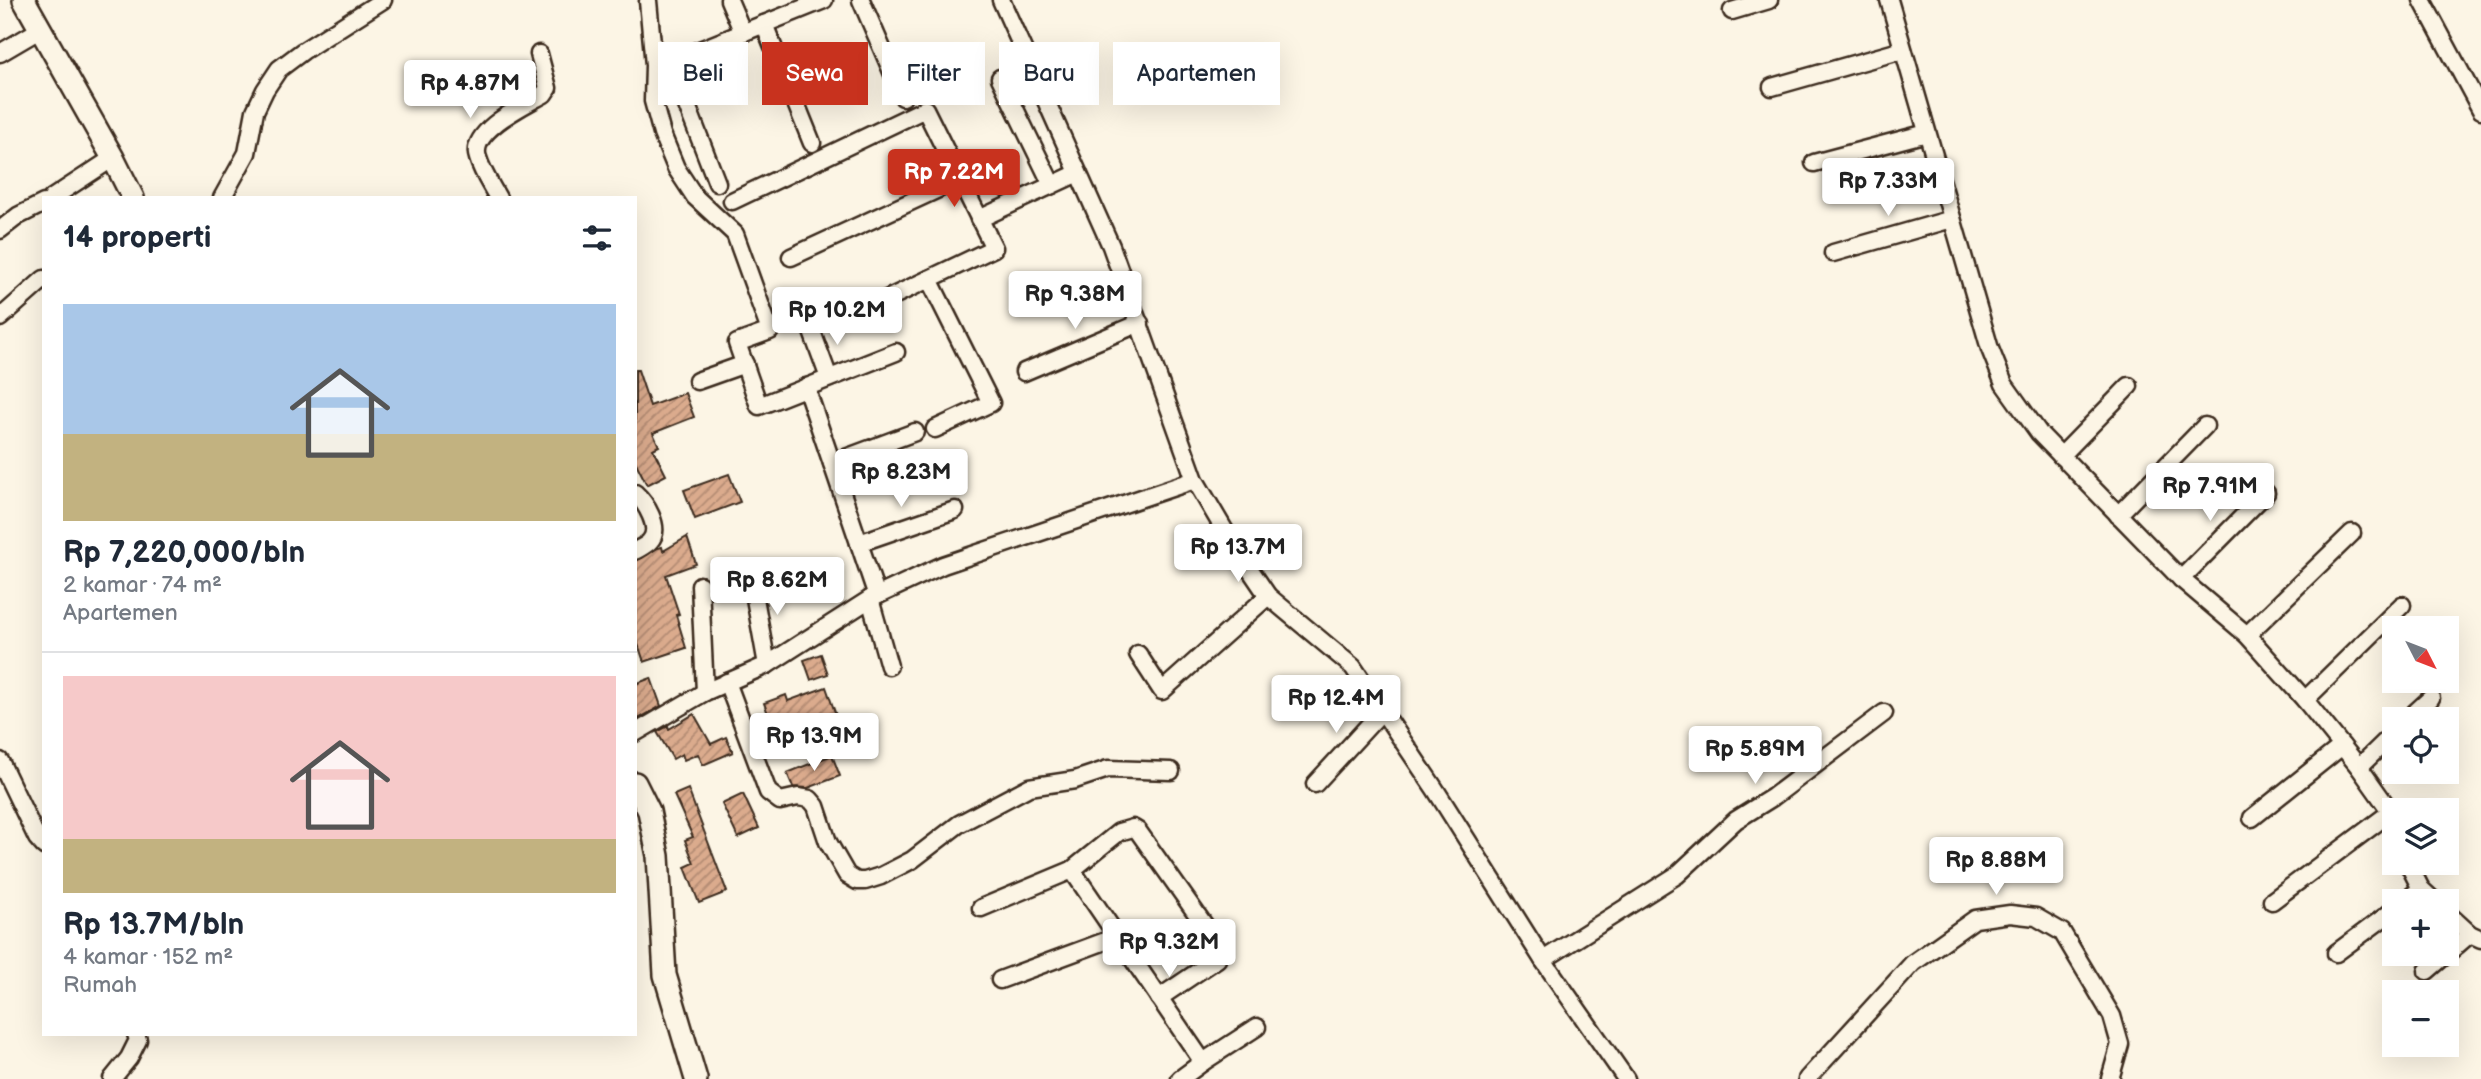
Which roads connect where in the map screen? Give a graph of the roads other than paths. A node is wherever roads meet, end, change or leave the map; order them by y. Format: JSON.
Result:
{"nodes":[{"id":1,"x":24,"y":0,"type":"edge"},
{"id":2,"x":383,"y":0,"type":"edge"},
{"id":3,"x":729,"y":0,"type":"edge"},
{"id":4,"x":824,"y":0,"type":"edge"},
{"id":5,"x":861,"y":0,"type":"edge"},
{"id":6,"x":1001,"y":0,"type":"edge"},
{"id":7,"x":1769,"y":0,"type":"edge"},
{"id":8,"x":1889,"y":0,"type":"edge"},
{"id":9,"x":2422,"y":0,"type":"edge"},
{"id":10,"x":648,"y":1,"type":"edge"},
{"id":11,"x":1732,"y":11,"type":"dead end"},
{"id":12,"x":764,"y":24,"type":"junction"},
{"id":13,"x":41,"y":29,"type":"junction"},
{"id":14,"x":743,"y":33,"type":"junction"},
{"id":15,"x":882,"y":48,"type":"edge"},
{"id":16,"x":1903,"y":50,"type":"junction"},
{"id":17,"x":0,"y":53,"type":"edge"},
{"id":18,"x":539,"y":54,"type":"dead end"},
{"id":19,"x":2474,"y":82,"type":"edge"},
{"id":20,"x":1772,"y":87,"type":"dead end"},
{"id":21,"x":1013,"y":105,"type":"edge"},
{"id":22,"x":2481,"y":110,"type":"edge"},
{"id":23,"x":1927,"y":132,"type":"junction"},
{"id":24,"x":813,"y":144,"type":"dead end"},
{"id":25,"x":113,"y":158,"type":"junction"},
{"id":26,"x":1814,"y":163,"type":"dead end"},
{"id":27,"x":1078,"y":173,"type":"junction"},
{"id":28,"x":960,"y":179,"type":"junction"},
{"id":29,"x":717,"y":183,"type":"dead end"},
{"id":30,"x":1052,"y":185,"type":"junction"},
{"id":31,"x":55,"y":196,"type":"edge"},
{"id":32,"x":132,"y":196,"type":"edge"},
{"id":33,"x":223,"y":196,"type":"edge"},
{"id":34,"x":497,"y":196,"type":"edge"},
{"id":35,"x":732,"y":201,"type":"dead end"},
{"id":36,"x":42,"y":204,"type":"edge"},
{"id":37,"x":979,"y":219,"type":"junction"},
{"id":38,"x":1952,"y":219,"type":"junction"},
{"id":39,"x":0,"y":230,"type":"edge"},
{"id":40,"x":1833,"y":253,"type":"dead end"},
{"id":41,"x":791,"y":257,"type":"dead end"},
{"id":42,"x":929,"y":279,"type":"junction"},
{"id":43,"x":42,"y":280,"type":"edge"},
{"id":44,"x":870,"y":307,"type":"dead end"},
{"id":45,"x":0,"y":318,"type":"edge"},
{"id":46,"x":1140,"y":323,"type":"junction"},
{"id":47,"x":811,"y":329,"type":"dead end"},
{"id":48,"x":896,"y":352,"type":"dead end"},
{"id":49,"x":745,"y":364,"type":"junction"},
{"id":50,"x":1024,"y":372,"type":"dead end"},
{"id":51,"x":829,"y":378,"type":"junction"},
{"id":52,"x":697,"y":381,"type":"dead end"},
{"id":53,"x":2129,"y":386,"type":"dead end"},
{"id":54,"x":806,"y":387,"type":"junction"},
{"id":55,"x":2206,"y":426,"type":"dead end"},
{"id":56,"x":935,"y":429,"type":"dead end"},
{"id":57,"x":915,"y":432,"type":"dead end"},
{"id":58,"x":2061,"y":456,"type":"junction"},
{"id":59,"x":832,"y":463,"type":"junction"},
{"id":60,"x":1195,"y":480,"type":"junction"},
{"id":61,"x":2266,"y":493,"type":"dead end"},
{"id":62,"x":637,"y":496,"type":"edge"},
{"id":63,"x":955,"y":510,"type":"dead end"},
{"id":64,"x":2118,"y":515,"type":"junction"},
{"id":65,"x":2352,"y":533,"type":"dead end"},
{"id":66,"x":859,"y":543,"type":"junction"},
{"id":67,"x":637,"y":550,"type":"edge"},
{"id":68,"x":751,"y":576,"type":"dead end"},
{"id":69,"x":2181,"y":579,"type":"junction"},
{"id":70,"x":700,"y":585,"type":"dead end"},
{"id":71,"x":1268,"y":596,"type":"junction"},
{"id":72,"x":874,"y":597,"type":"junction"},
{"id":73,"x":2402,"y":605,"type":"dead end"},
{"id":74,"x":2247,"y":635,"type":"junction"},
{"id":75,"x":1138,"y":654,"type":"dead end"},
{"id":76,"x":767,"y":665,"type":"junction"},
{"id":77,"x":888,"y":666,"type":"dead end"},
{"id":78,"x":727,"y":682,"type":"junction"},
{"id":79,"x":705,"y":692,"type":"junction"},
{"id":80,"x":2431,"y":698,"type":"dead end"},
{"id":81,"x":2305,"y":700,"type":"junction"},
{"id":82,"x":2421,"y":707,"type":"edge"},
{"id":83,"x":1383,"y":710,"type":"junction"},
{"id":84,"x":1884,"y":713,"type":"dead end"},
{"id":85,"x":637,"y":732,"type":"edge"},
{"id":86,"x":2382,"y":745,"type":"edge"},
{"id":87,"x":2342,"y":746,"type":"junction"},
{"id":88,"x":0,"y":761,"type":"edge"},
{"id":89,"x":2359,"y":767,"type":"junction"},
{"id":90,"x":1171,"y":771,"type":"dead end"},
{"id":91,"x":1315,"y":784,"type":"dead end"},
{"id":92,"x":637,"y":787,"type":"edge"},
{"id":93,"x":2382,"y":802,"type":"edge"},
{"id":94,"x":2252,"y":818,"type":"dead end"},
{"id":95,"x":2382,"y":826,"type":"edge"},
{"id":96,"x":42,"y":844,"type":"edge"},
{"id":97,"x":1072,"y":870,"type":"junction"},
{"id":98,"x":2414,"y":875,"type":"edge"},
{"id":99,"x":2421,"y":889,"type":"edge"},
{"id":100,"x":2272,"y":901,"type":"dead end"},
{"id":101,"x":981,"y":908,"type":"dead end"},
{"id":102,"x":2382,"y":919,"type":"edge"},
{"id":103,"x":2459,"y":923,"type":"edge"},
{"id":104,"x":1119,"y":936,"type":"junction"},
{"id":105,"x":2476,"y":937,"type":"edge"},
{"id":106,"x":2336,"y":954,"type":"dead end"},
{"id":107,"x":1543,"y":960,"type":"junction"},
{"id":108,"x":2427,"y":971,"type":"dead end"},
{"id":109,"x":1000,"y":980,"type":"dead end"},
{"id":110,"x":1160,"y":998,"type":"junction"},
{"id":111,"x":1257,"y":1027,"type":"dead end"},
{"id":112,"x":137,"y":1036,"type":"edge"},
{"id":113,"x":1203,"y":1062,"type":"junction"},
{"id":114,"x":112,"y":1079,"type":"edge"},
{"id":115,"x":695,"y":1079,"type":"edge"},
{"id":116,"x":1180,"y":1079,"type":"edge"},
{"id":117,"x":1626,"y":1079,"type":"edge"},
{"id":118,"x":1807,"y":1079,"type":"edge"},
{"id":119,"x":2110,"y":1079,"type":"edge"}],
"edges":[{"from":1,"to":13,"type":"street"},
{"from":2,"to":33,"type":"street"},
{"from":3,"to":14,"type":"street"},
{"from":4,"to":12,"type":"street"},
{"from":5,"to":15,"type":"street"},
{"from":6,"to":27,"type":"street"},
{"from":7,"to":11,"type":"street"},
{"from":8,"to":16,"type":"street"},
{"from":9,"to":19,"type":"street"},
{"from":10,"to":49,"type":"street"},
{"from":12,"to":14,"type":"street"},
{"from":12,"to":24,"type":"street"},
{"from":13,"to":17,"type":"street"},
{"from":13,"to":25,"type":"street"},
{"from":14,"to":29,"type":"street"},
{"from":16,"to":20,"type":"street"},
{"from":16,"to":23,"type":"street"},
{"from":18,"to":34,"type":"street"},
{"from":19,"to":22,"type":"street"},
{"from":21,"to":30,"type":"street"},
{"from":23,"to":26,"type":"street"},
{"from":23,"to":38,"type":"street"},
{"from":25,"to":31,"type":"street"},
{"from":25,"to":32,"type":"street"},
{"from":27,"to":30,"type":"street"},
{"from":27,"to":46,"type":"street"},
{"from":28,"to":35,"type":"street"},
{"from":28,"to":37,"type":"street"},
{"from":28,"to":41,"type":"street"},
{"from":30,"to":37,"type":"street"},
{"from":36,"to":39,"type":"street"},
{"from":37,"to":42,"type":"street"},
{"from":38,"to":40,"type":"street"},
{"from":38,"to":58,"type":"street"},
{"from":42,"to":44,"type":"street"},
{"from":42,"to":56,"type":"street"},
{"from":43,"to":45,"type":"street"},
{"from":46,"to":50,"type":"street"},
{"from":46,"to":60,"type":"street"},
{"from":47,"to":51,"type":"street"},
{"from":48,"to":51,"type":"street"},
{"from":49,"to":52,"type":"street"},
{"from":49,"to":54,"type":"street"},
{"from":51,"to":54,"type":"street"},
{"from":53,"to":58,"type":"street"},
{"from":54,"to":59,"type":"street"},
{"from":55,"to":64,"type":"street"},
{"from":57,"to":59,"type":"street"},
{"from":58,"to":64,"type":"street"},
{"from":59,"to":66,"type":"street"},
{"from":60,"to":71,"type":"street"},
{"from":60,"to":72,"type":"street"},
{"from":61,"to":69,"type":"street"},
{"from":62,"to":67,"type":"street"},
{"from":63,"to":66,"type":"street"},
{"from":64,"to":69,"type":"street"},
{"from":65,"to":74,"type":"street"},
{"from":66,"to":72,"type":"street"},
{"from":68,"to":76,"type":"street"},
{"from":69,"to":74,"type":"street"},
{"from":70,"to":79,"type":"street"},
{"from":71,"to":75,"type":"street"},
{"from":71,"to":83,"type":"street"},
{"from":72,"to":76,"type":"street"},
{"from":72,"to":77,"type":"street"},
{"from":73,"to":81,"type":"street"},
{"from":74,"to":81,"type":"street"},
{"from":76,"to":78,"type":"street"},
{"from":78,"to":79,"type":"street"},
{"from":78,"to":90,"type":"street"},
{"from":79,"to":85,"type":"street"},
{"from":80,"to":82,"type":"street"},
{"from":81,"to":87,"type":"street"},
{"from":83,"to":91,"type":"street"},
{"from":83,"to":107,"type":"street"},
{"from":84,"to":107,"type":"street"},
{"from":86,"to":89,"type":"street"},
{"from":87,"to":89,"type":"street"},
{"from":87,"to":94,"type":"street"},
{"from":88,"to":96,"type":"street"},
{"from":89,"to":93,"type":"street"},
{"from":92,"to":115,"type":"street"},
{"from":95,"to":100,"type":"street"},
{"from":97,"to":101,"type":"street"},
{"from":97,"to":104,"type":"street"},
{"from":97,"to":110,"type":"street"},
{"from":98,"to":99,"type":"street"},
{"from":102,"to":106,"type":"street"},
{"from":103,"to":105,"type":"street"},
{"from":104,"to":109,"type":"street"},
{"from":104,"to":110,"type":"street"},
{"from":105,"to":108,"type":"street"},
{"from":107,"to":117,"type":"street"},
{"from":110,"to":113,"type":"street"},
{"from":111,"to":113,"type":"street"},
{"from":112,"to":114,"type":"street"},
{"from":113,"to":116,"type":"street"},
{"from":118,"to":119,"type":"street"}]}
